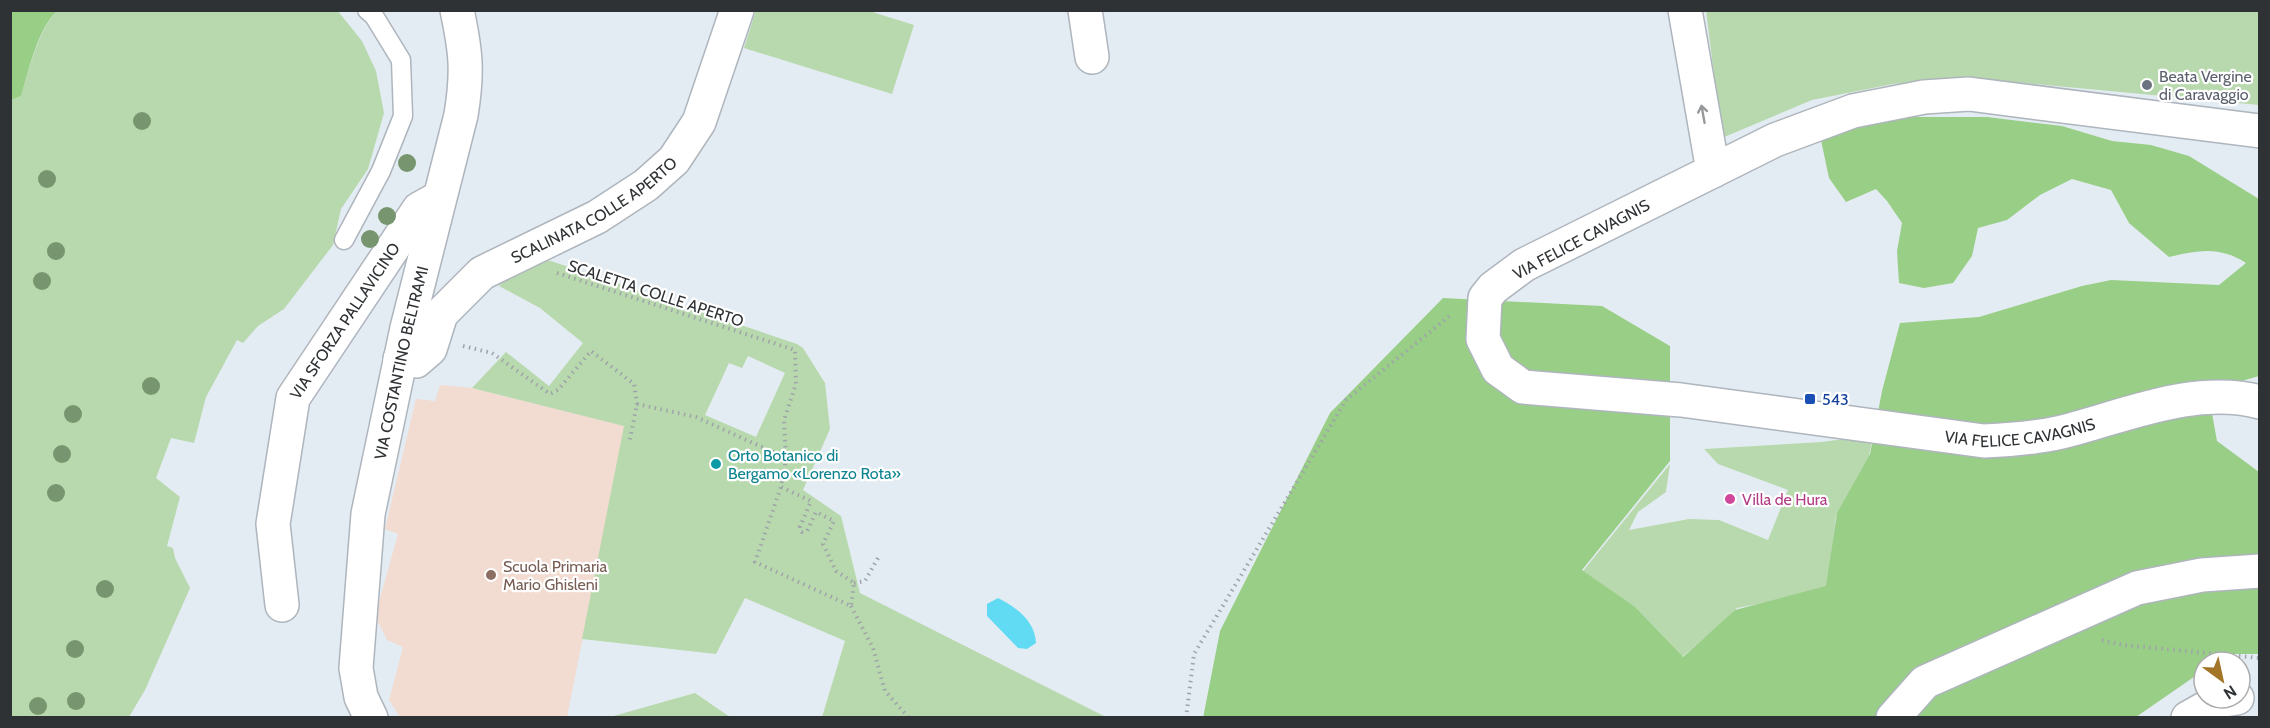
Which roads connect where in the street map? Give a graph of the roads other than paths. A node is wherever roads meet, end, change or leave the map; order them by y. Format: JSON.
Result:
{"nodes":[{"id":1,"x":366,"y":10,"type":"edge"},
{"id":2,"x":457,"y":10,"type":"edge"},
{"id":3,"x":737,"y":10,"type":"edge"},
{"id":4,"x":1085,"y":10,"type":"edge"},
{"id":5,"x":1685,"y":10,"type":"edge"},
{"id":6,"x":1092,"y":57,"type":"dead end"},
{"id":7,"x":2259,"y":131,"type":"edge"},
{"id":8,"x":1713,"y":171,"type":"junction"},
{"id":9,"x":439,"y":198,"type":"junction"},
{"id":10,"x":345,"y":240,"type":"dead end"},
{"id":11,"x":415,"y":354,"type":"junction"},
{"id":12,"x":2259,"y":402,"type":"edge"},
{"id":13,"x":2259,"y":571,"type":"edge"},
{"id":14,"x":282,"y":605,"type":"dead end"},
{"id":15,"x":371,"y":717,"type":"edge"},
{"id":16,"x":1893,"y":717,"type":"edge"}],
"edges":[{"from":1,"to":10,"type":"lane"},
{"from":2,"to":9,"type":"street","name":"VIA COSTANTINO BELTRAMI"},
{"from":3,"to":11,"type":"street","name":"SCALINATA COLLE APERTO"},
{"from":4,"to":6,"type":"street"},
{"from":8,"to":5,"type":"street","one_way":true},
{"from":7,"to":8,"type":"street","name":"VIA FELICE CAVAGNIS"},
{"from":8,"to":12,"type":"street","name":"VIA FELICE CAVAGNIS"},
{"from":9,"to":11,"type":"street","name":"VIA COSTANTINO BELTRAMI"},
{"from":9,"to":14,"type":"street","name":"VIA SFORZA PALLAVICINO"},
{"from":11,"to":15,"type":"street","name":"VIA COSTANTINO BELTRAMI"},
{"from":13,"to":16,"type":"street"}]}
